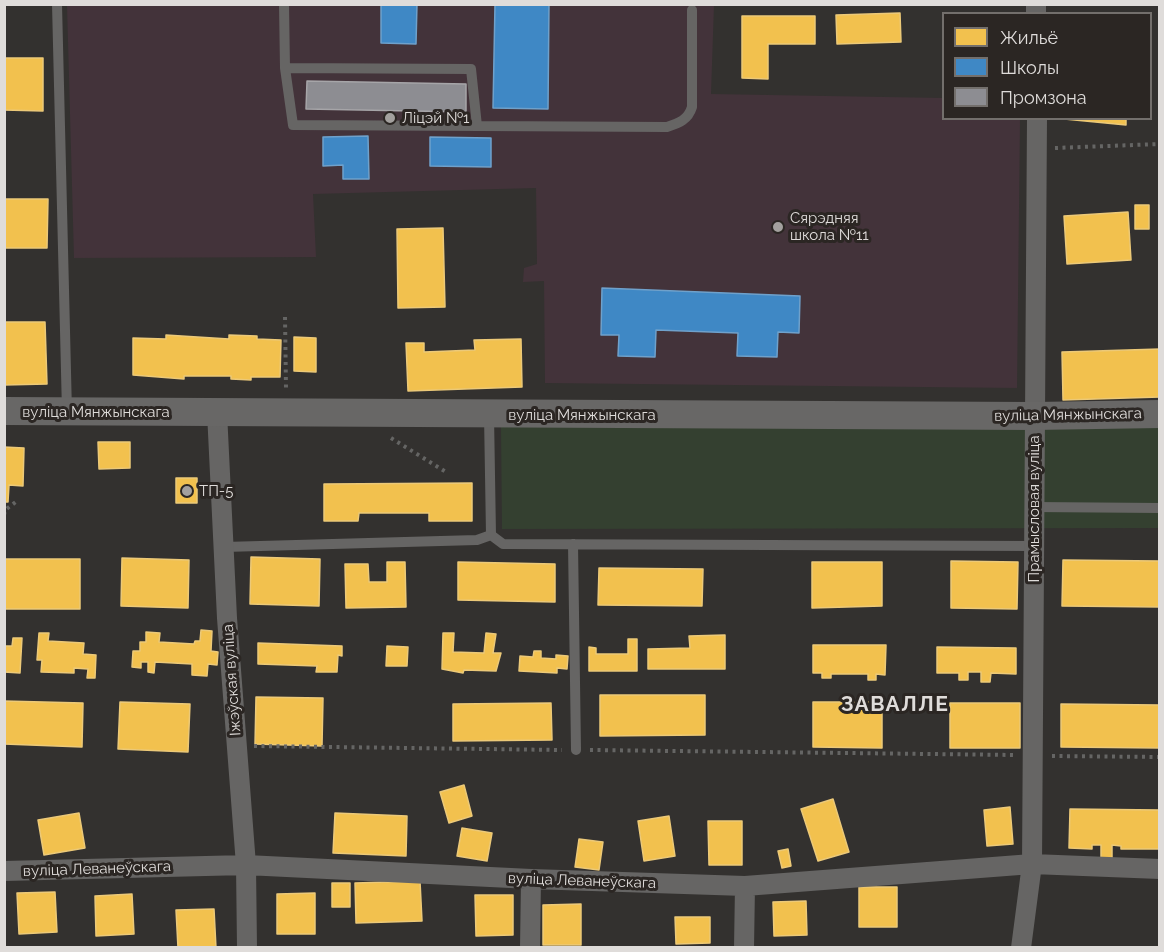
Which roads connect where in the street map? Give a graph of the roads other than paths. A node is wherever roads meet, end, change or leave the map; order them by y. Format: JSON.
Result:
{"nodes":[{"id":1,"x":57,"y":4,"type":"edge"},
{"id":2,"x":284,"y":4,"type":"edge"},
{"id":3,"x":693,"y":10,"type":"dead end"},
{"id":4,"x":285,"y":68,"type":"junction"},
{"id":5,"x":1036,"y":120,"type":"edge"},
{"id":6,"x":477,"y":126,"type":"junction"},
{"id":7,"x":4,"y":411,"type":"edge"},
{"id":8,"x":67,"y":412,"type":"junction"},
{"id":9,"x":217,"y":412,"type":"junction"},
{"id":10,"x":1160,"y":414,"type":"edge"},
{"id":11,"x":489,"y":415,"type":"junction"},
{"id":12,"x":1034,"y":416,"type":"junction"},
{"id":13,"x":1034,"y":507,"type":"junction"},
{"id":14,"x":1160,"y":508,"type":"edge"},
{"id":15,"x":491,"y":535,"type":"junction"},
{"id":16,"x":573,"y":544,"type":"junction"},
{"id":17,"x":1034,"y":546,"type":"junction"},
{"id":18,"x":224,"y":547,"type":"junction"},
{"id":19,"x":576,"y":750,"type":"road end"},
{"id":20,"x":1032,"y":864,"type":"junction"},
{"id":21,"x":246,"y":865,"type":"junction"},
{"id":22,"x":1160,"y":869,"type":"edge"},
{"id":23,"x":4,"y":871,"type":"edge"},
{"id":24,"x":531,"y":879,"type":"junction"},
{"id":25,"x":745,"y":886,"type":"junction"},
{"id":26,"x":247,"y":948,"type":"edge"},
{"id":27,"x":530,"y":948,"type":"edge"},
{"id":28,"x":744,"y":948,"type":"edge"},
{"id":29,"x":1021,"y":948,"type":"edge"}],
"edges":[{"from":1,"to":8,"type":"lane"},
{"from":2,"to":4,"type":"lane"},
{"from":3,"to":6,"type":"lane"},
{"from":4,"to":6,"type":"lane"},
{"from":4,"to":6,"type":"lane"},
{"from":5,"to":12,"type":"street","name":"Прамысловая вуліца"},
{"from":7,"to":8,"type":"street","name":"вуліца Мянжынскага"},
{"from":8,"to":9,"type":"street","name":"вуліца Мянжынскага"},
{"from":9,"to":11,"type":"street","name":"вуліца Мянжынскага"},
{"from":9,"to":18,"type":"street","name":"Іжэўская вуліца"},
{"from":10,"to":12,"type":"street","name":"вуліца Мянжынскага"},
{"from":11,"to":12,"type":"street","name":"вуліца Мянжынскага"},
{"from":11,"to":15,"type":"lane"},
{"from":12,"to":13,"type":"street","name":"Прамысловая вуліца"},
{"from":13,"to":14,"type":"lane"},
{"from":13,"to":17,"type":"street","name":"Прамысловая вуліца"},
{"from":15,"to":16,"type":"lane"},
{"from":15,"to":18,"type":"lane"},
{"from":16,"to":17,"type":"lane"},
{"from":16,"to":19,"type":"lane"},
{"from":17,"to":20,"type":"street","name":"Прамысловая вуліца"},
{"from":18,"to":21,"type":"street","name":"Іжэўская вуліца"},
{"from":20,"to":22,"type":"street","name":"вуліца Леванеўскага"},
{"from":20,"to":25,"type":"street","name":"вуліца Леванеўскага"},
{"from":20,"to":29,"type":"street","name":"Прамысловая вуліца"},
{"from":21,"to":23,"type":"street","name":"вуліца Леванеўскага"},
{"from":21,"to":24,"type":"street","name":"вуліца Леванеўскага"},
{"from":21,"to":26,"type":"street","name":"Іжэўская вуліца"},
{"from":24,"to":25,"type":"street","name":"вуліца Леванеўскага"},
{"from":24,"to":27,"type":"street"},
{"from":25,"to":28,"type":"street"}]}
